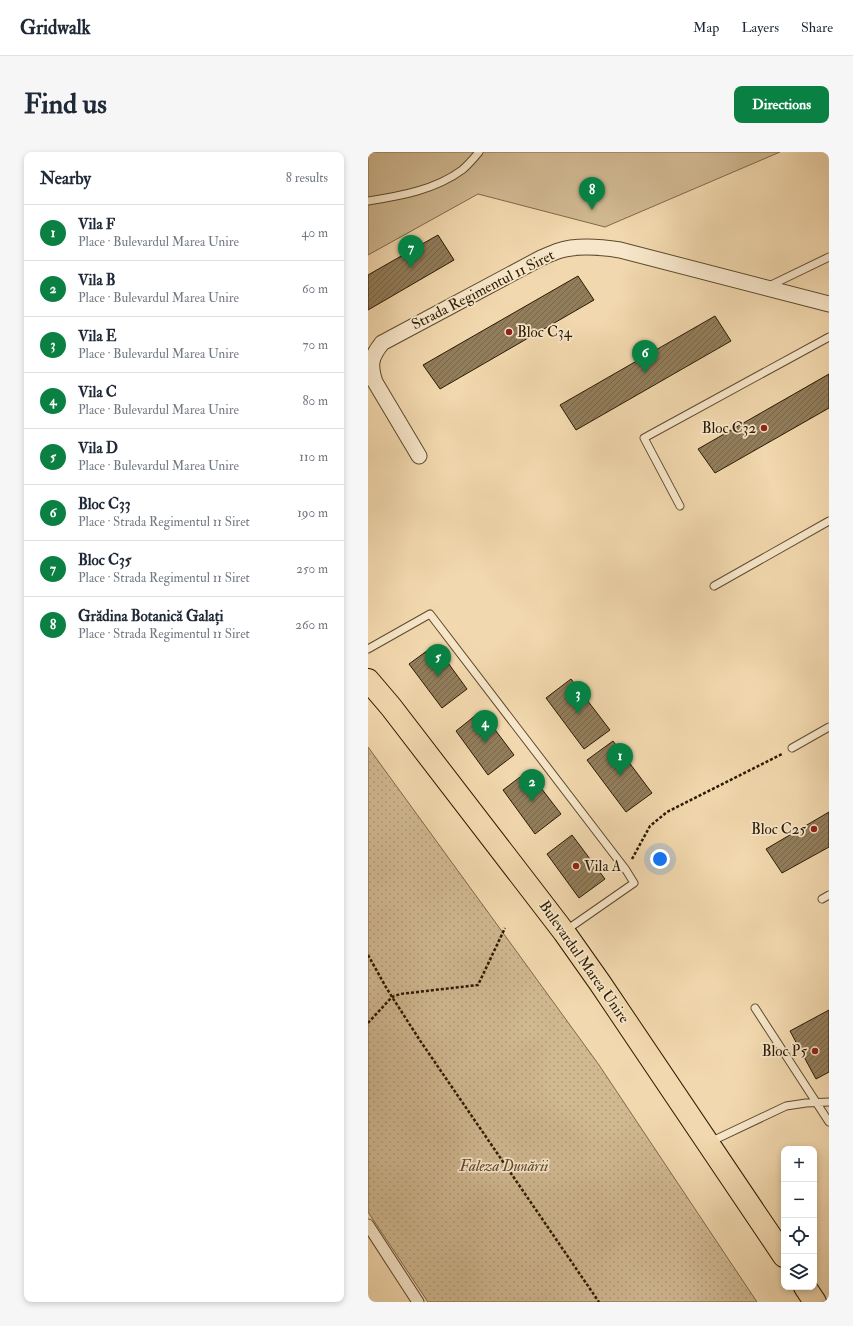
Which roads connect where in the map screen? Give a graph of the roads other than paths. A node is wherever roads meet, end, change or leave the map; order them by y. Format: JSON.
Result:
{"nodes":[{"id":1,"x":479,"y":152,"type":"edge"},
{"id":2,"x":368,"y":201,"type":"edge"},
{"id":3,"x":829,"y":257,"type":"edge"},
{"id":4,"x":765,"y":288,"type":"junction"},
{"id":5,"x":829,"y":304,"type":"edge"},
{"id":6,"x":829,"y":337,"type":"edge"},
{"id":7,"x":419,"y":456,"type":"dead end"},
{"id":8,"x":680,"y":506,"type":"dead end"},
{"id":9,"x":829,"y":521,"type":"edge"},
{"id":10,"x":714,"y":586,"type":"dead end"},
{"id":11,"x":368,"y":649,"type":"edge"},
{"id":12,"x":368,"y":680,"type":"edge"},
{"id":13,"x":829,"y":727,"type":"edge"},
{"id":14,"x":792,"y":748,"type":"road end"},
{"id":15,"x":564,"y":932,"type":"junction"},
{"id":16,"x":755,"y":1008,"type":"dead end"},
{"id":17,"x":829,"y":1102,"type":"edge"},
{"id":18,"x":817,"y":1103,"type":"junction"},
{"id":19,"x":829,"y":1122,"type":"edge"},
{"id":20,"x":708,"y":1143,"type":"junction"},
{"id":21,"x":368,"y":1225,"type":"edge"},
{"id":22,"x":783,"y":1254,"type":"edge"},
{"id":23,"x":806,"y":1290,"type":"edge"},
{"id":24,"x":418,"y":1302,"type":"edge"},
{"id":25,"x":815,"y":1302,"type":"edge"}],
"edges":[{"from":1,"to":2,"type":"lane"},
{"from":3,"to":4,"type":"lane"},
{"from":4,"to":5,"type":"street","name":"Strada Regimentul 11 Siret"},
{"from":4,"to":7,"type":"street","name":"Strada Regimentul 11 Siret"},
{"from":6,"to":8,"type":"lane"},
{"from":9,"to":10,"type":"lane"},
{"from":11,"to":15,"type":"lane"},
{"from":12,"to":15,"type":"main road","name":"Bulevardul Marea Unire"},
{"from":13,"to":14,"type":"lane"},
{"from":15,"to":20,"type":"main road","name":"Bulevardul Marea Unire"},
{"from":16,"to":18,"type":"lane"},
{"from":17,"to":18,"type":"lane"},
{"from":18,"to":19,"type":"lane"},
{"from":18,"to":20,"type":"lane"},
{"from":20,"to":22,"type":"main road","name":"Bulevardul Marea Unire"},
{"from":21,"to":24,"type":"street"},
{"from":23,"to":25,"type":"main road"}]}
